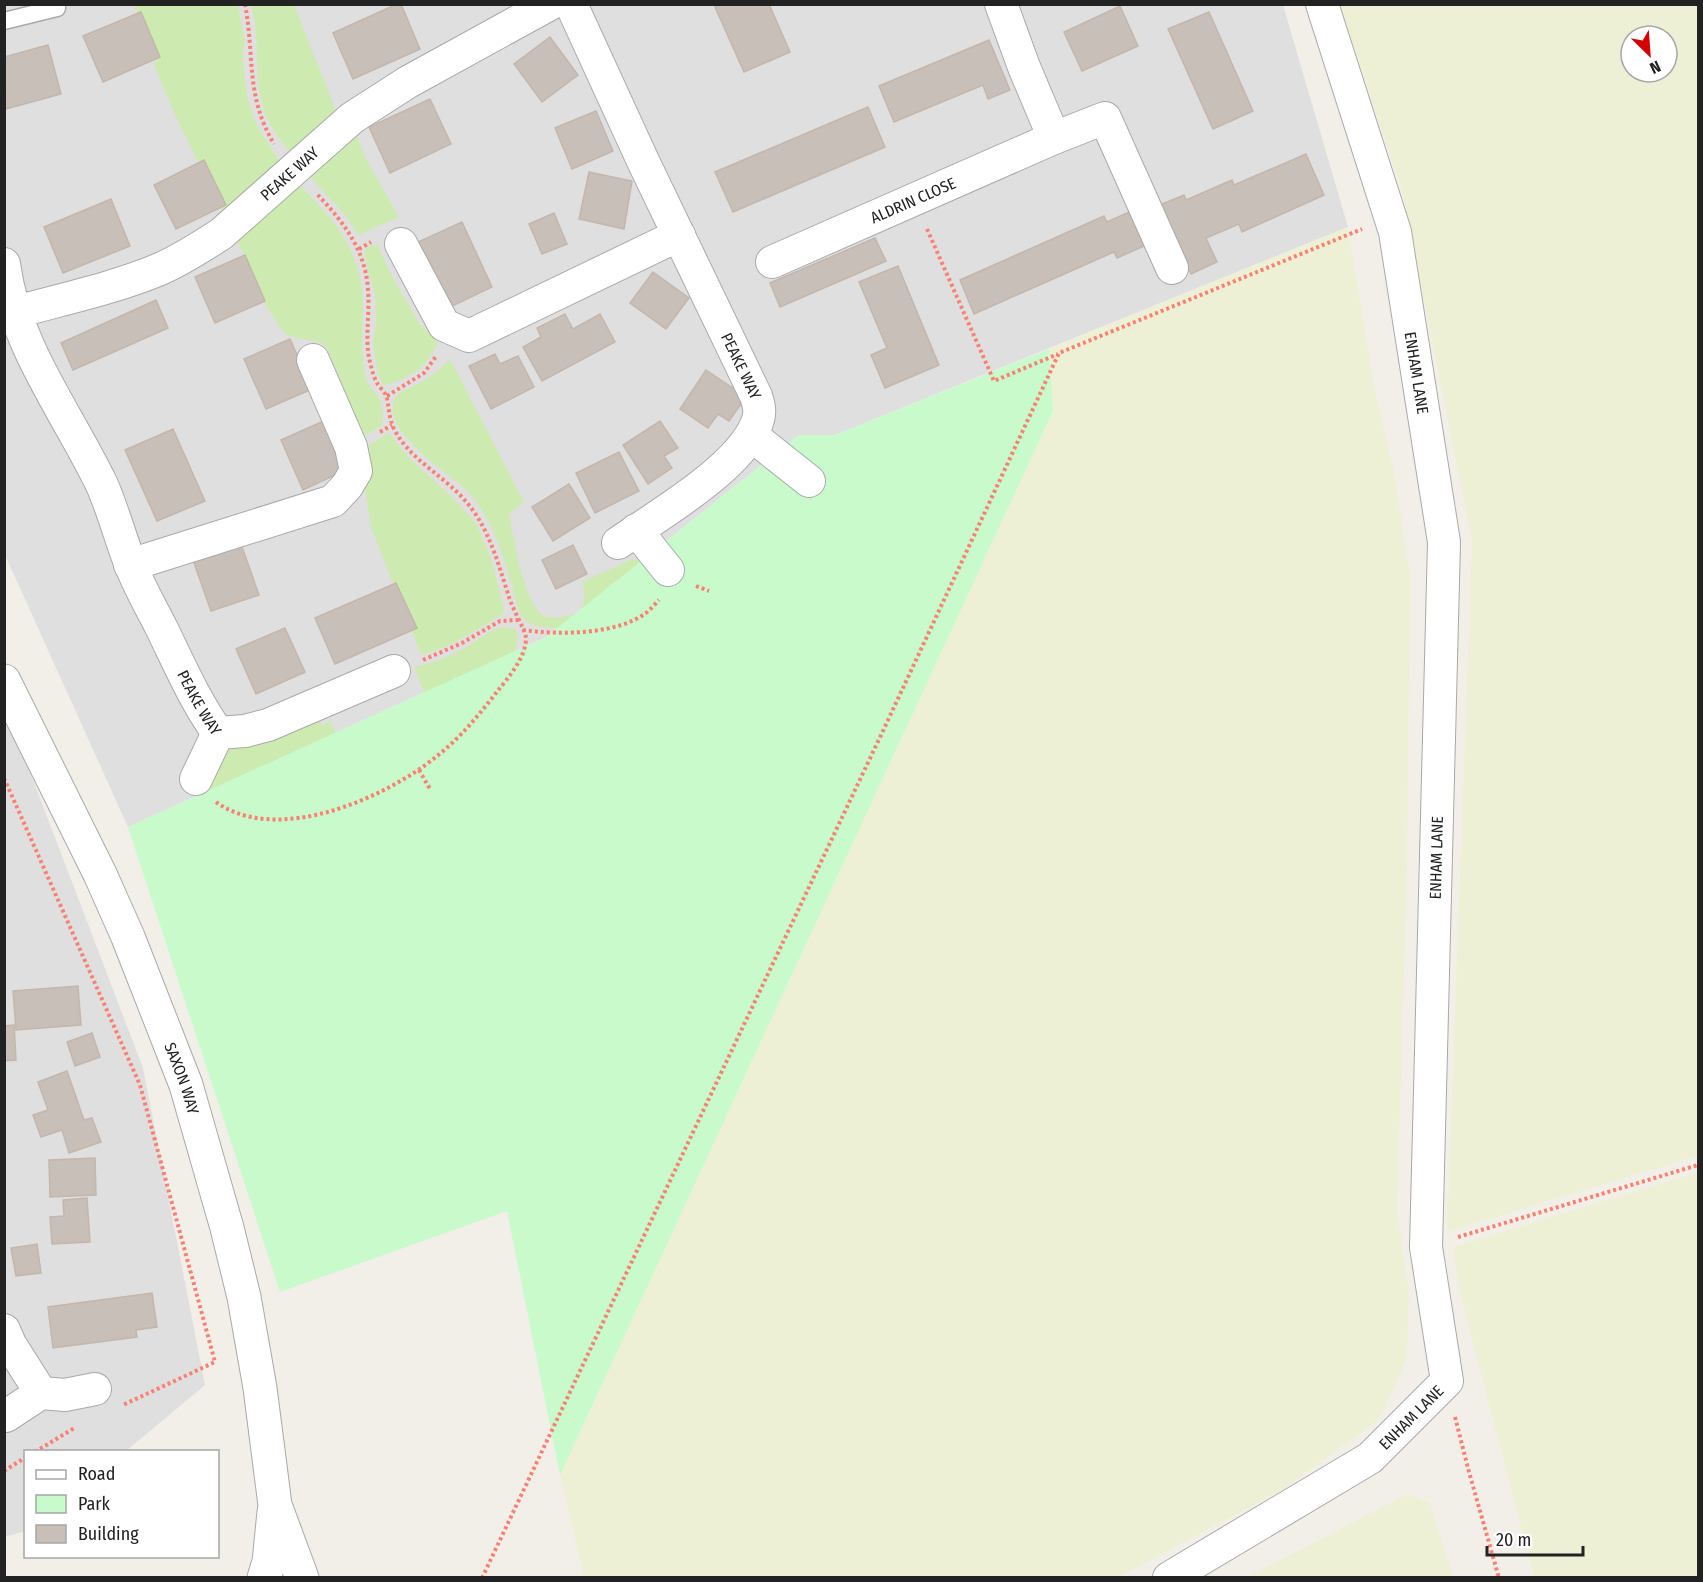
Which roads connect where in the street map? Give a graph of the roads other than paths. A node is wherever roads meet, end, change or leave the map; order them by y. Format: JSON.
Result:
{"nodes":[{"id":1,"x":550,"y":4,"type":"edge"},
{"id":2,"x":571,"y":4,"type":"edge"},
{"id":3,"x":1001,"y":4,"type":"edge"},
{"id":4,"x":1322,"y":4,"type":"edge"},
{"id":5,"x":57,"y":8,"type":"dead end"},
{"id":6,"x":4,"y":21,"type":"edge"},
{"id":7,"x":1054,"y":138,"type":"junction"},
{"id":8,"x":679,"y":235,"type":"junction"},
{"id":9,"x":401,"y":244,"type":"dead end"},
{"id":10,"x":772,"y":262,"type":"dead end"},
{"id":11,"x":4,"y":264,"type":"edge"},
{"id":12,"x":1172,"y":267,"type":"dead end"},
{"id":13,"x":16,"y":312,"type":"junction"},
{"id":14,"x":313,"y":360,"type":"dead end"},
{"id":15,"x":751,"y":435,"type":"junction"},
{"id":16,"x":809,"y":481,"type":"dead end"},
{"id":17,"x":130,"y":565,"type":"junction"},
{"id":18,"x":666,"y":582,"type":"road end"},
{"id":19,"x":394,"y":671,"type":"road end"},
{"id":20,"x":4,"y":681,"type":"edge"},
{"id":21,"x":218,"y":734,"type":"junction"},
{"id":22,"x":196,"y":779,"type":"dead end"},
{"id":23,"x":4,"y":1330,"type":"edge"},
{"id":24,"x":41,"y":1393,"type":"junction"},
{"id":25,"x":107,"y":1398,"type":"road end"},
{"id":26,"x":5,"y":1418,"type":"edge"},
{"id":27,"x":275,"y":1505,"type":"junction"},
{"id":28,"x":264,"y":1578,"type":"edge"},
{"id":29,"x":302,"y":1578,"type":"edge"},
{"id":30,"x":1169,"y":1578,"type":"edge"}],
"edges":[{"from":1,"to":13,"type":"street","name":"PEAKE WAY"},
{"from":2,"to":8,"type":"street","name":"PEAKE WAY"},
{"from":3,"to":7,"type":"street"},
{"from":4,"to":30,"type":"street","name":"ENHAM LANE"},
{"from":5,"to":6,"type":"lane"},
{"from":7,"to":10,"type":"street","name":"ALDRIN CLOSE"},
{"from":7,"to":12,"type":"street","name":"ALDRIN CLOSE"},
{"from":8,"to":9,"type":"street"},
{"from":8,"to":15,"type":"street","name":"PEAKE WAY"},
{"from":11,"to":13,"type":"street","name":"PEAKE WAY"},
{"from":13,"to":17,"type":"street","name":"PEAKE WAY"},
{"from":14,"to":17,"type":"street"},
{"from":15,"to":16,"type":"street"},
{"from":15,"to":18,"type":"street","name":"PEAKE WAY"},
{"from":17,"to":21,"type":"street","name":"PEAKE WAY"},
{"from":19,"to":21,"type":"street","name":"PEAKE WAY"},
{"from":20,"to":27,"type":"street","name":"SAXON WAY"},
{"from":21,"to":22,"type":"street"},
{"from":23,"to":24,"type":"street"},
{"from":24,"to":25,"type":"street"},
{"from":24,"to":26,"type":"street"},
{"from":27,"to":28,"type":"street","name":"SAXON WAY"},
{"from":27,"to":29,"type":"street","name":"SAXON WAY"}]}
